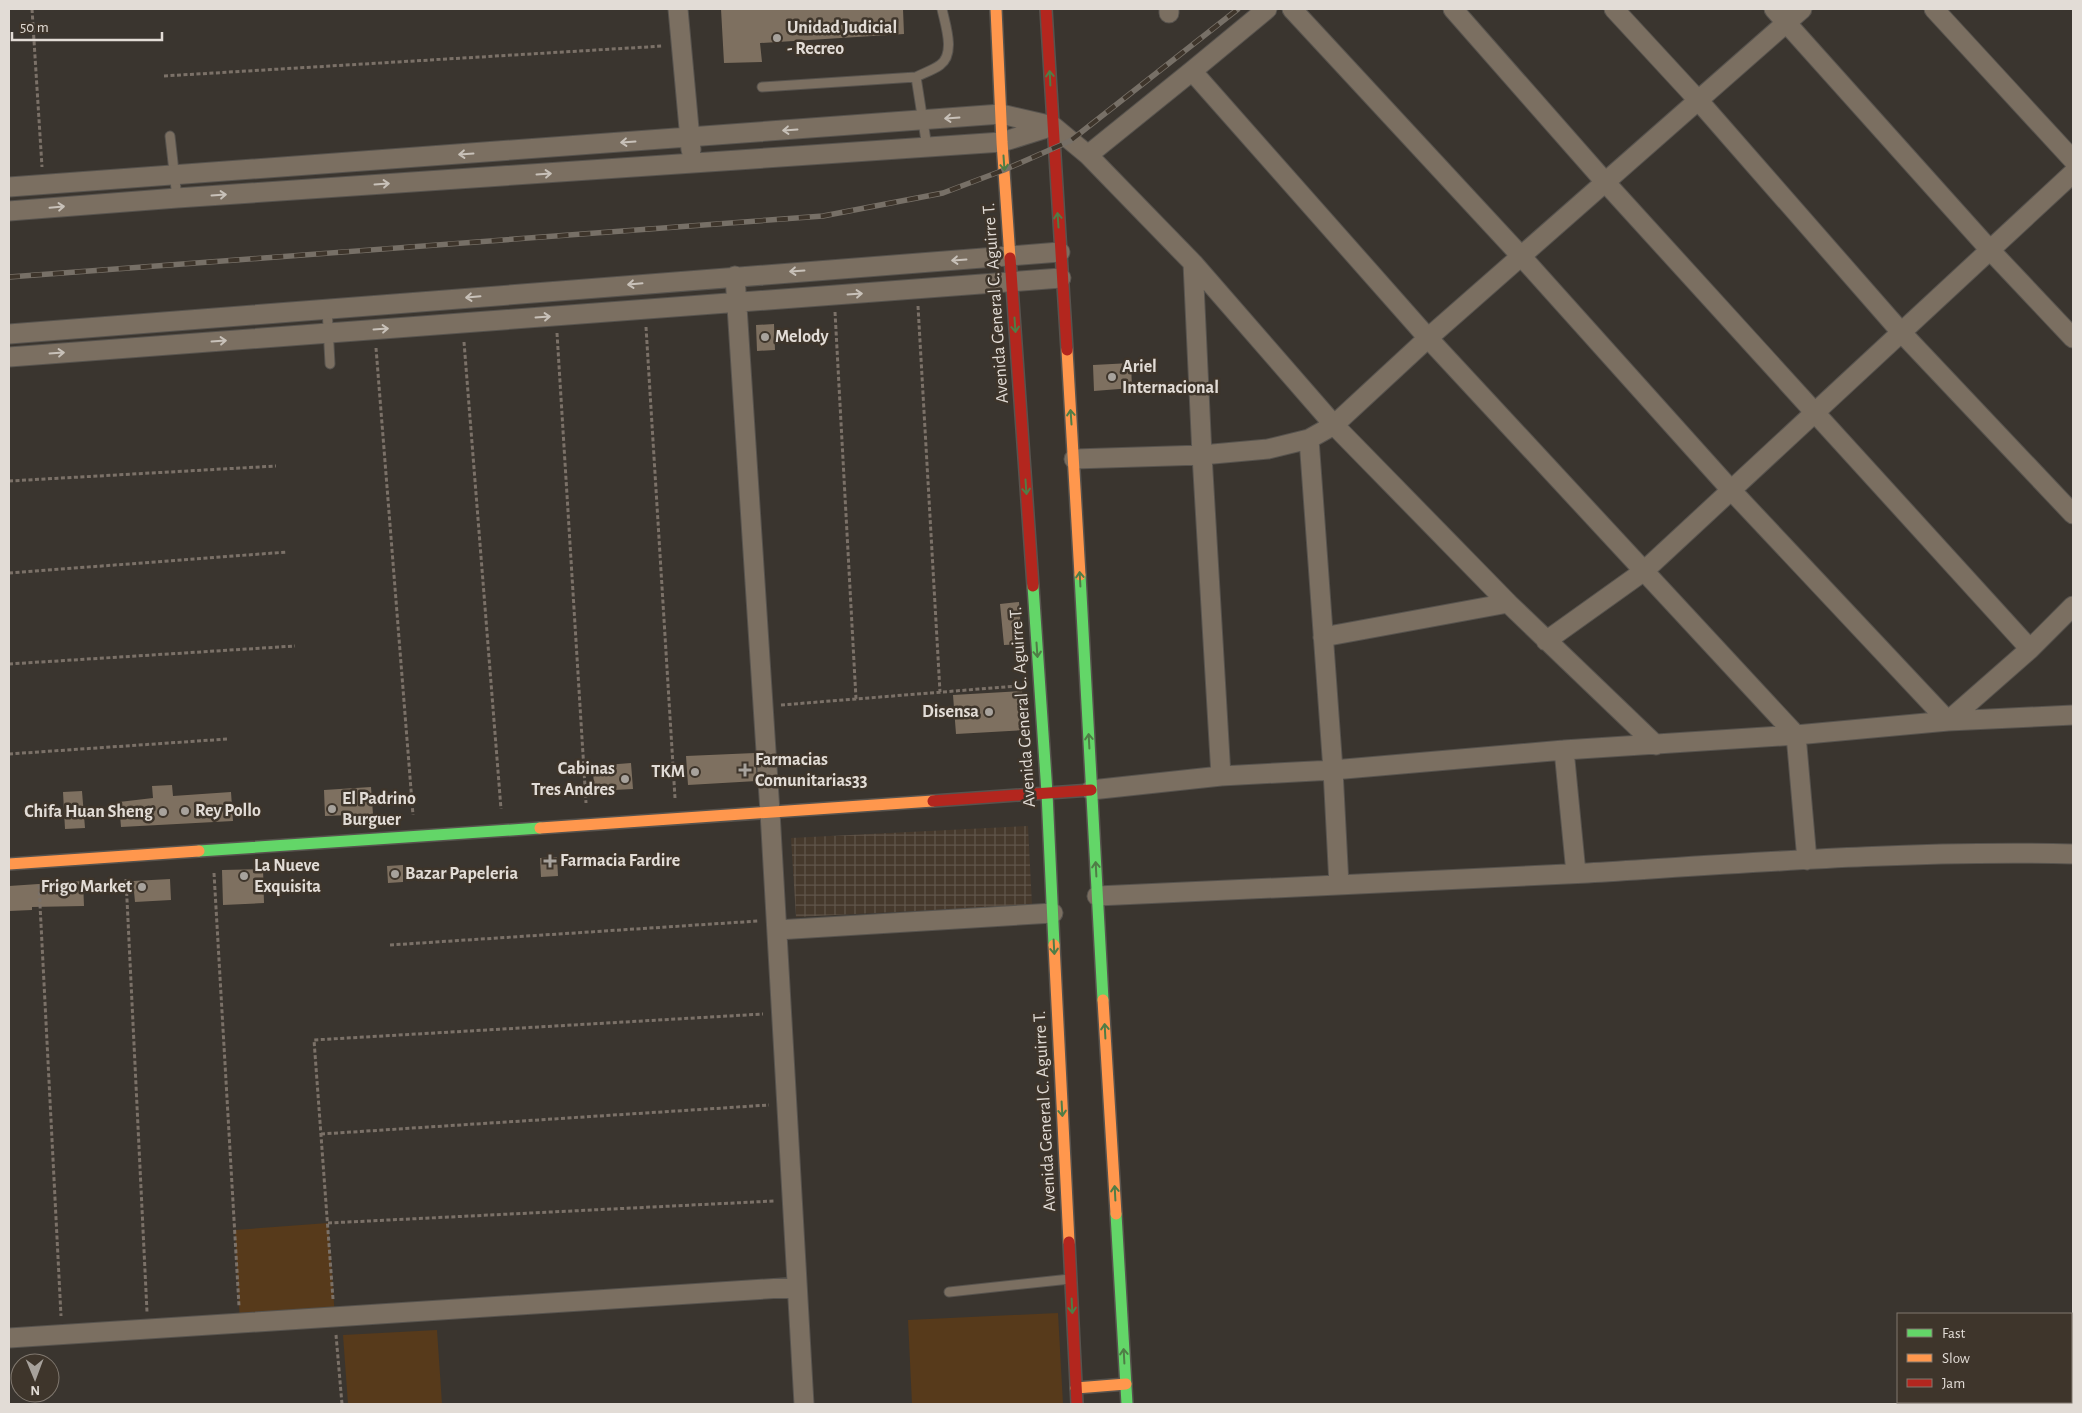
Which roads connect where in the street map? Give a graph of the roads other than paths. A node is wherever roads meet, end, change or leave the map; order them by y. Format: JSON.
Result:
{"nodes":[{"id":1,"x":678,"y":9,"type":"edge"},
{"id":2,"x":942,"y":9,"type":"edge"},
{"id":3,"x":996,"y":9,"type":"edge"},
{"id":4,"x":1046,"y":9,"type":"edge"},
{"id":5,"x":1267,"y":9,"type":"edge"},
{"id":6,"x":1292,"y":9,"type":"edge"},
{"id":7,"x":1453,"y":9,"type":"edge"},
{"id":8,"x":1614,"y":9,"type":"edge"},
{"id":9,"x":1774,"y":9,"type":"edge"},
{"id":10,"x":1802,"y":9,"type":"edge"},
{"id":11,"x":1934,"y":9,"type":"edge"},
{"id":12,"x":1787,"y":23,"type":"junction"},
{"id":13,"x":1192,"y":72,"type":"junction"},
{"id":14,"x":916,"y":77,"type":"junction"},
{"id":15,"x":762,"y":87,"type":"dead end"},
{"id":16,"x":1698,"y":100,"type":"junction"},
{"id":17,"x":1001,"y":114,"type":"junction"},
{"id":18,"x":922,"y":120,"type":"junction"},
{"id":19,"x":1053,"y":126,"type":"junction"},
{"id":20,"x":170,"y":136,"type":"dead end"},
{"id":21,"x":690,"y":137,"type":"junction"},
{"id":22,"x":1002,"y":142,"type":"junction"},
{"id":23,"x":927,"y":147,"type":"junction"},
{"id":24,"x":1088,"y":155,"type":"junction"},
{"id":25,"x":424,"y":157,"type":"junction"},
{"id":26,"x":2073,"y":160,"type":"edge"},
{"id":27,"x":692,"y":164,"type":"junction"},
{"id":28,"x":2073,"y":173,"type":"edge"},
{"id":29,"x":174,"y":175,"type":"junction"},
{"id":30,"x":426,"y":181,"type":"junction"},
{"id":31,"x":1606,"y":183,"type":"junction"},
{"id":32,"x":9,"y":187,"type":"edge"},
{"id":33,"x":177,"y":198,"type":"junction"},
{"id":34,"x":9,"y":211,"type":"edge"},
{"id":35,"x":1990,"y":250,"type":"junction"},
{"id":36,"x":1060,"y":252,"type":"junction"},
{"id":37,"x":1011,"y":256,"type":"junction"},
{"id":38,"x":1521,"y":256,"type":"junction"},
{"id":39,"x":1193,"y":263,"type":"junction"},
{"id":40,"x":735,"y":276,"type":"junction"},
{"id":41,"x":1061,"y":278,"type":"junction"},
{"id":42,"x":1012,"y":282,"type":"junction"},
{"id":43,"x":737,"y":302,"type":"junction"},
{"id":44,"x":327,"y":308,"type":"junction"},
{"id":45,"x":328,"y":332,"type":"junction"},
{"id":46,"x":1902,"y":332,"type":"junction"},
{"id":47,"x":9,"y":334,"type":"edge"},
{"id":48,"x":1428,"y":338,"type":"junction"},
{"id":49,"x":2073,"y":338,"type":"edge"},
{"id":50,"x":9,"y":357,"type":"edge"},
{"id":51,"x":330,"y":364,"type":"dead end"},
{"id":52,"x":1816,"y":412,"type":"junction"},
{"id":53,"x":1334,"y":425,"type":"junction"},
{"id":54,"x":1309,"y":439,"type":"junction"},
{"id":55,"x":1202,"y":455,"type":"junction"},
{"id":56,"x":1074,"y":459,"type":"junction"},
{"id":57,"x":1731,"y":490,"type":"junction"},
{"id":58,"x":2073,"y":514,"type":"edge"},
{"id":59,"x":1644,"y":571,"type":"junction"},
{"id":60,"x":1508,"y":603,"type":"junction"},
{"id":61,"x":2073,"y":606,"type":"edge"},
{"id":62,"x":1323,"y":637,"type":"junction"},
{"id":63,"x":1546,"y":641,"type":"junction"},
{"id":64,"x":2030,"y":648,"type":"junction"},
{"id":65,"x":2073,"y":715,"type":"edge"},
{"id":66,"x":1948,"y":721,"type":"junction"},
{"id":67,"x":1796,"y":735,"type":"junction"},
{"id":68,"x":1656,"y":745,"type":"junction"},
{"id":69,"x":1564,"y":750,"type":"junction"},
{"id":70,"x":1333,"y":770,"type":"junction"},
{"id":71,"x":1221,"y":776,"type":"junction"},
{"id":72,"x":1091,"y":790,"type":"junction"},
{"id":73,"x":1047,"y":793,"type":"junction"},
{"id":74,"x":770,"y":812,"type":"junction"},
{"id":75,"x":2073,"y":854,"type":"edge"},
{"id":76,"x":1807,"y":860,"type":"junction"},
{"id":77,"x":9,"y":864,"type":"edge"},
{"id":78,"x":1576,"y":873,"type":"junction"},
{"id":79,"x":1338,"y":885,"type":"junction"},
{"id":80,"x":1097,"y":896,"type":"junction"},
{"id":81,"x":1053,"y":913,"type":"junction"},
{"id":82,"x":776,"y":925,"type":"junction"},
{"id":83,"x":1070,"y":1279,"type":"junction"},
{"id":84,"x":797,"y":1287,"type":"junction"},
{"id":85,"x":949,"y":1292,"type":"dead end"},
{"id":86,"x":9,"y":1338,"type":"edge"},
{"id":87,"x":1126,"y":1384,"type":"junction"},
{"id":88,"x":1076,"y":1388,"type":"junction"},
{"id":89,"x":804,"y":1404,"type":"edge"},
{"id":90,"x":1077,"y":1404,"type":"edge"},
{"id":91,"x":1127,"y":1404,"type":"edge"}],
"edges":[{"from":1,"to":21,"type":"street"},
{"from":2,"to":14,"type":"lane"},
{"from":3,"to":17,"type":"street","name":"Avenida General C. Aguirre T."},
{"from":19,"to":4,"type":"street","one_way":true},
{"from":5,"to":13,"type":"street"},
{"from":6,"to":38,"type":"street"},
{"from":7,"to":31,"type":"street"},
{"from":8,"to":16,"type":"street"},
{"from":9,"to":12,"type":"street"},
{"from":10,"to":12,"type":"street"},
{"from":11,"to":26,"type":"street"},
{"from":12,"to":16,"type":"street"},
{"from":12,"to":35,"type":"street"},
{"from":13,"to":24,"type":"street"},
{"from":13,"to":48,"type":"street"},
{"from":14,"to":15,"type":"lane"},
{"from":14,"to":18,"type":"lane"},
{"from":16,"to":31,"type":"street"},
{"from":16,"to":46,"type":"street"},
{"from":17,"to":18,"type":"street","one_way":true},
{"from":17,"to":19,"type":"street"},
{"from":17,"to":22,"type":"street","name":"Avenida General C. Aguirre T."},
{"from":18,"to":21,"type":"street","one_way":true},
{"from":18,"to":23,"type":"lane"},
{"from":19,"to":22,"type":"street"},
{"from":19,"to":24,"type":"street"},
{"from":36,"to":19,"type":"street","one_way":true},
{"from":20,"to":29,"type":"lane"},
{"from":21,"to":25,"type":"street","one_way":true},
{"from":21,"to":27,"type":"street"},
{"from":22,"to":23,"type":"street"},
{"from":22,"to":37,"type":"street","name":"Avenida General C. Aguirre T.","one_way":true},
{"from":23,"to":27,"type":"street"},
{"from":24,"to":39,"type":"street"},
{"from":25,"to":29,"type":"street"},
{"from":25,"to":30,"type":"street"},
{"from":30,"to":27,"type":"street","one_way":true},
{"from":28,"to":35,"type":"street"},
{"from":29,"to":32,"type":"street"},
{"from":29,"to":33,"type":"lane"},
{"from":33,"to":30,"type":"street","one_way":true},
{"from":31,"to":38,"type":"street"},
{"from":31,"to":52,"type":"street"},
{"from":34,"to":33,"type":"street","one_way":true},
{"from":35,"to":46,"type":"street"},
{"from":35,"to":49,"type":"street"},
{"from":36,"to":37,"type":"street"},
{"from":36,"to":41,"type":"street"},
{"from":37,"to":40,"type":"street","one_way":true},
{"from":37,"to":42,"type":"street","name":"Avenida General C. Aguirre T."},
{"from":38,"to":48,"type":"street"},
{"from":38,"to":57,"type":"street"},
{"from":39,"to":53,"type":"street"},
{"from":39,"to":55,"type":"street"},
{"from":40,"to":43,"type":"street"},
{"from":40,"to":44,"type":"street","one_way":true},
{"from":41,"to":42,"type":"street"},
{"from":56,"to":41,"type":"street","one_way":true},
{"from":43,"to":42,"type":"street","one_way":true},
{"from":42,"to":73,"type":"street","name":"Avenida General C. Aguirre T.","one_way":true},
{"from":45,"to":43,"type":"street","one_way":true},
{"from":43,"to":74,"type":"street"},
{"from":44,"to":45,"type":"lane"},
{"from":44,"to":47,"type":"street"},
{"from":50,"to":45,"type":"street","one_way":true},
{"from":45,"to":51,"type":"lane"},
{"from":46,"to":52,"type":"street"},
{"from":46,"to":58,"type":"street"},
{"from":48,"to":53,"type":"street"},
{"from":48,"to":59,"type":"street"},
{"from":52,"to":57,"type":"street"},
{"from":52,"to":64,"type":"street"},
{"from":53,"to":54,"type":"street"},
{"from":53,"to":60,"type":"street"},
{"from":54,"to":55,"type":"street"},
{"from":54,"to":62,"type":"street"},
{"from":55,"to":56,"type":"street"},
{"from":55,"to":71,"type":"street"},
{"from":72,"to":56,"type":"street","one_way":true},
{"from":57,"to":59,"type":"street"},
{"from":57,"to":66,"type":"street"},
{"from":59,"to":63,"type":"street"},
{"from":59,"to":67,"type":"street"},
{"from":60,"to":62,"type":"street"},
{"from":60,"to":63,"type":"street"},
{"from":61,"to":64,"type":"street"},
{"from":62,"to":70,"type":"street"},
{"from":63,"to":68,"type":"street"},
{"from":64,"to":66,"type":"street"},
{"from":65,"to":66,"type":"street"},
{"from":66,"to":67,"type":"street"},
{"from":67,"to":68,"type":"street"},
{"from":67,"to":76,"type":"street"},
{"from":68,"to":69,"type":"street"},
{"from":69,"to":70,"type":"street"},
{"from":69,"to":78,"type":"street"},
{"from":70,"to":71,"type":"street"},
{"from":70,"to":79,"type":"street"},
{"from":71,"to":72,"type":"street"},
{"from":72,"to":73,"type":"street"},
{"from":80,"to":72,"type":"street","one_way":true},
{"from":73,"to":74,"type":"street"},
{"from":73,"to":81,"type":"street","name":"Avenida General C. Aguirre T."},
{"from":74,"to":77,"type":"street"},
{"from":74,"to":82,"type":"street"},
{"from":75,"to":76,"type":"street"},
{"from":76,"to":78,"type":"street"},
{"from":78,"to":79,"type":"street"},
{"from":79,"to":80,"type":"street"},
{"from":87,"to":80,"type":"street","one_way":true},
{"from":81,"to":82,"type":"street"},
{"from":81,"to":83,"type":"street","name":"Avenida General C. Aguirre T.","one_way":true},
{"from":82,"to":84,"type":"street"},
{"from":83,"to":85,"type":"lane"},
{"from":83,"to":88,"type":"street","name":"Avenida General C. Aguirre T.","one_way":true},
{"from":84,"to":86,"type":"street"},
{"from":84,"to":89,"type":"street"},
{"from":87,"to":88,"type":"street"},
{"from":87,"to":91,"type":"street"},
{"from":88,"to":90,"type":"street","name":"Avenida General C. Aguirre T."}]}
